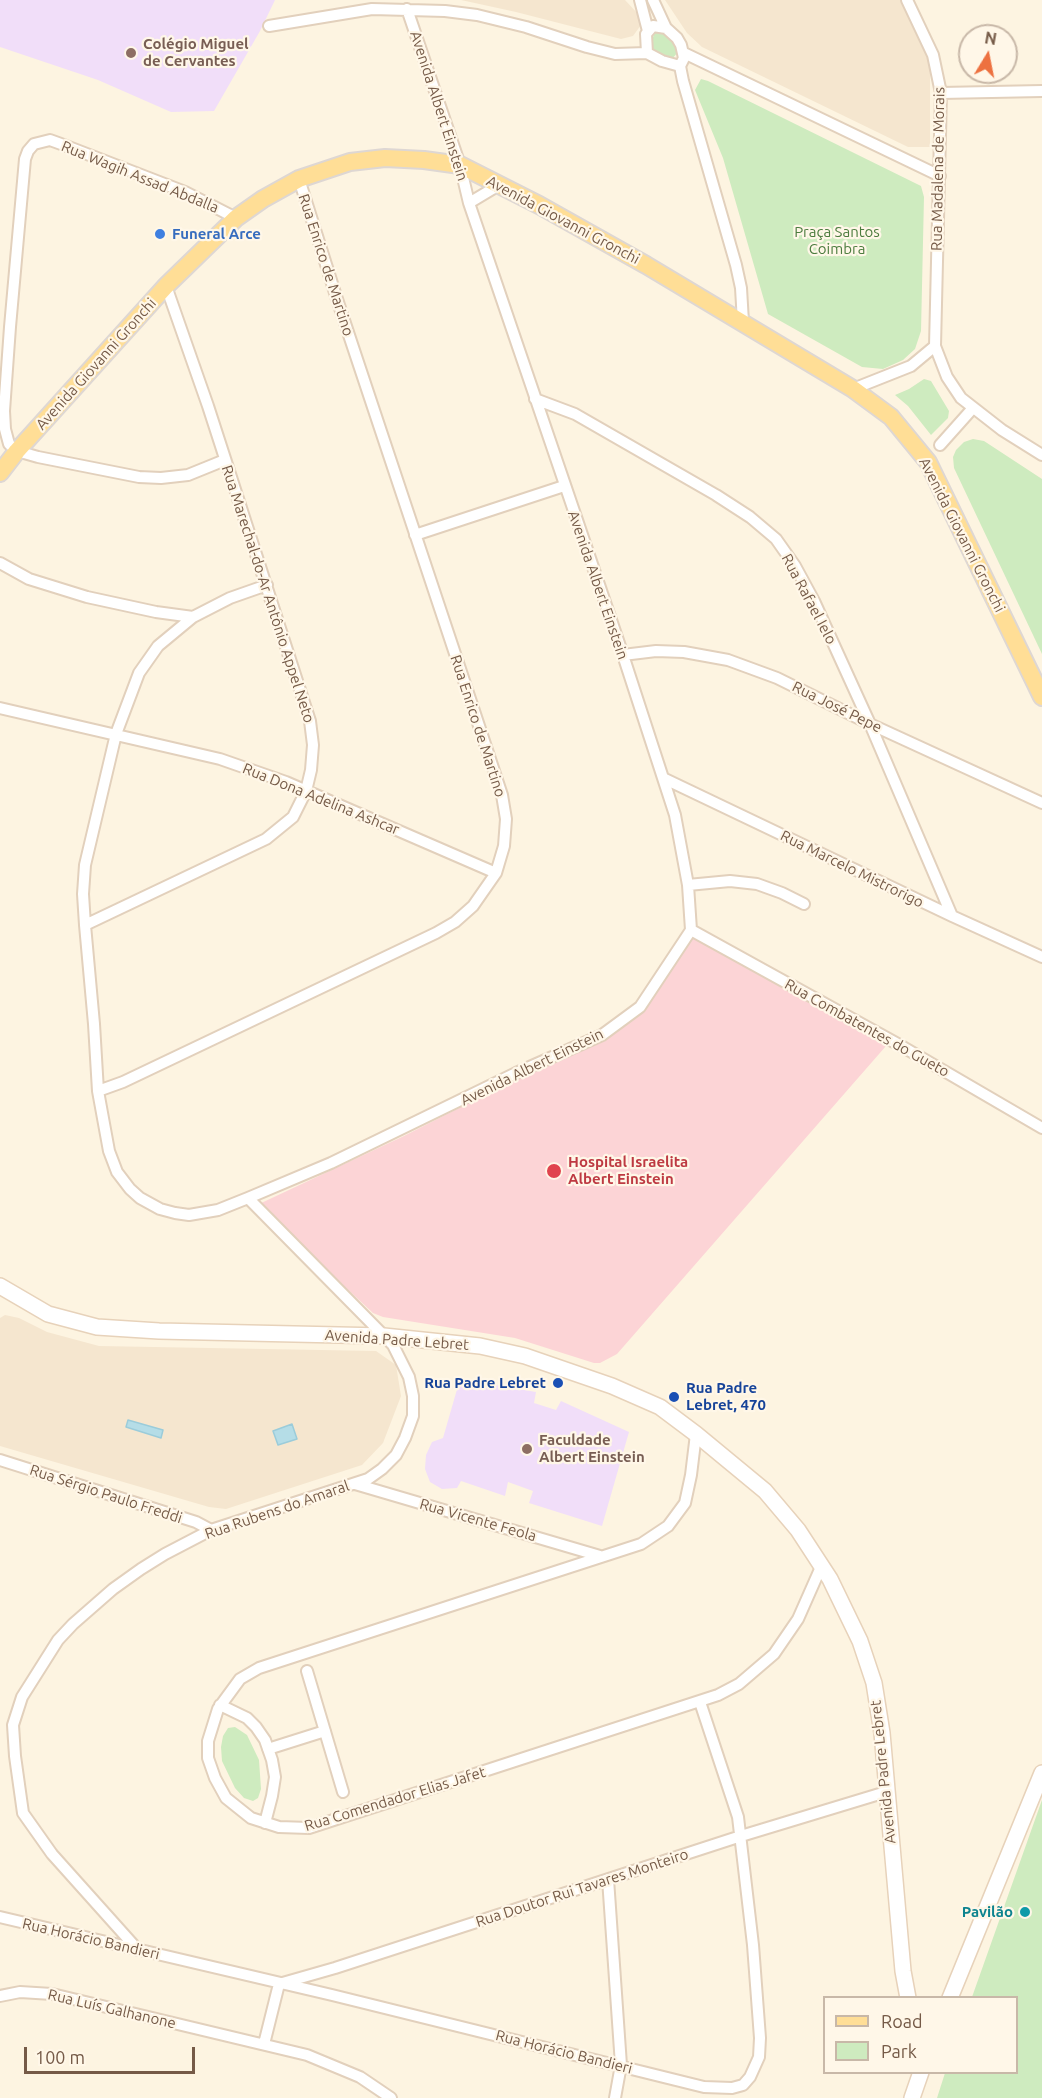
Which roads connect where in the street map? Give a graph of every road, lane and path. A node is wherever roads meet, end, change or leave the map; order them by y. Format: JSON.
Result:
{"nodes":[{"id":1,"x":640,"y":0,"type":"edge"},
{"id":2,"x":653,"y":0,"type":"edge"},
{"id":3,"x":907,"y":0,"type":"edge"},
{"id":4,"x":407,"y":9,"type":"junction"},
{"id":5,"x":269,"y":26,"type":"dead end"},
{"id":6,"x":666,"y":28,"type":"junction"},
{"id":7,"x":650,"y":29,"type":"junction"},
{"id":8,"x":647,"y":53,"type":"junction"},
{"id":9,"x":684,"y":53,"type":"junction"},
{"id":10,"x":680,"y":66,"type":"junction"},
{"id":11,"x":1042,"y":91,"type":"edge"},
{"id":12,"x":941,"y":93,"type":"junction"},
{"id":13,"x":460,"y":165,"type":"junction"},
{"id":14,"x":940,"y":176,"type":"junction"},
{"id":15,"x":299,"y":179,"type":"junction"},
{"id":16,"x":499,"y":185,"type":"junction"},
{"id":17,"x":469,"y":203,"type":"junction"},
{"id":18,"x":236,"y":218,"type":"junction"},
{"id":19,"x":166,"y":286,"type":"junction"},
{"id":20,"x":743,"y":322,"type":"junction"},
{"id":21,"x":935,"y":346,"type":"junction"},
{"id":22,"x":853,"y":389,"type":"junction"},
{"id":23,"x":535,"y":399,"type":"junction"},
{"id":24,"x":974,"y":408,"type":"junction"},
{"id":25,"x":940,"y":446,"type":"dead end"},
{"id":26,"x":17,"y":451,"type":"junction"},
{"id":27,"x":1042,"y":454,"type":"edge"},
{"id":28,"x":225,"y":460,"type":"junction"},
{"id":29,"x":0,"y":472,"type":"edge"},
{"id":30,"x":564,"y":486,"type":"junction"},
{"id":31,"x":415,"y":535,"type":"junction"},
{"id":32,"x":0,"y":563,"type":"edge"},
{"id":33,"x":267,"y":585,"type":"junction"},
{"id":34,"x":193,"y":617,"type":"junction"},
{"id":35,"x":622,"y":655,"type":"junction"},
{"id":36,"x":1042,"y":697,"type":"edge"},
{"id":37,"x":0,"y":708,"type":"edge"},
{"id":38,"x":870,"y":724,"type":"junction"},
{"id":39,"x":116,"y":734,"type":"junction"},
{"id":40,"x":663,"y":778,"type":"junction"},
{"id":41,"x":306,"y":791,"type":"junction"},
{"id":42,"x":1042,"y":803,"type":"edge"},
{"id":43,"x":496,"y":873,"type":"junction"},
{"id":44,"x":688,"y":885,"type":"junction"},
{"id":45,"x":804,"y":904,"type":"dead end"},
{"id":46,"x":952,"y":916,"type":"junction"},
{"id":47,"x":85,"y":925,"type":"junction"},
{"id":48,"x":691,"y":930,"type":"junction"},
{"id":49,"x":1042,"y":957,"type":"edge"},
{"id":50,"x":98,"y":1090,"type":"junction"},
{"id":51,"x":1042,"y":1128,"type":"edge"},
{"id":52,"x":248,"y":1198,"type":"junction"},
{"id":53,"x":4,"y":1293,"type":"edge"},
{"id":54,"x":384,"y":1336,"type":"junction"},
{"id":55,"x":696,"y":1434,"type":"junction"},
{"id":56,"x":0,"y":1460,"type":"edge"},
{"id":57,"x":355,"y":1484,"type":"junction"},
{"id":58,"x":211,"y":1530,"type":"junction"},
{"id":59,"x":601,"y":1556,"type":"junction"},
{"id":60,"x":821,"y":1567,"type":"junction"},
{"id":61,"x":307,"y":1671,"type":"dead end"},
{"id":62,"x":700,"y":1702,"type":"junction"},
{"id":63,"x":220,"y":1705,"type":"junction"},
{"id":64,"x":325,"y":1731,"type":"junction"},
{"id":65,"x":268,"y":1749,"type":"junction"},
{"id":66,"x":1042,"y":1773,"type":"edge"},
{"id":67,"x":343,"y":1792,"type":"dead end"},
{"id":68,"x":886,"y":1792,"type":"junction"},
{"id":69,"x":265,"y":1823,"type":"junction"},
{"id":70,"x":741,"y":1836,"type":"junction"},
{"id":71,"x":608,"y":1879,"type":"junction"},
{"id":72,"x":0,"y":1917,"type":"edge"},
{"id":73,"x":138,"y":1950,"type":"junction"},
{"id":74,"x":279,"y":1984,"type":"junction"},
{"id":75,"x":0,"y":1996,"type":"edge"},
{"id":76,"x":908,"y":1996,"type":"edge"},
{"id":77,"x":951,"y":1996,"type":"edge"},
{"id":78,"x":264,"y":2044,"type":"junction"},
{"id":79,"x":621,"y":2065,"type":"junction"},
{"id":80,"x":921,"y":2074,"type":"edge"},
{"id":81,"x":391,"y":2098,"type":"edge"},
{"id":82,"x":615,"y":2098,"type":"edge"},
{"id":83,"x":912,"y":2098,"type":"edge"}],
"edges":[{"from":1,"to":7,"type":"street"},
{"from":2,"to":6,"type":"street"},
{"from":3,"to":12,"type":"street","name":"Rua Madalena de Morais"},
{"from":4,"to":5,"type":"street"},
{"from":4,"to":8,"type":"street"},
{"from":4,"to":13,"type":"street","name":"Avenida Albert Einstein"},
{"from":6,"to":7,"type":"street"},
{"from":6,"to":9,"type":"street"},
{"from":7,"to":8,"type":"street"},
{"from":8,"to":10,"type":"street"},
{"from":9,"to":10,"type":"street"},
{"from":9,"to":14,"type":"street"},
{"from":10,"to":20,"type":"street"},
{"from":11,"to":12,"type":"street"},
{"from":12,"to":14,"type":"street","name":"Rua Madalena de Morais"},
{"from":13,"to":15,"type":"main road","name":"Avenida Giovanni Gronchi"},
{"from":13,"to":16,"type":"main road","name":"Avenida Giovanni Gronchi"},
{"from":13,"to":17,"type":"street","name":"Avenida Albert Einstein"},
{"from":14,"to":21,"type":"street","name":"Rua Madalena de Morais"},
{"from":15,"to":18,"type":"main road","name":"Avenida Giovanni Gronchi"},
{"from":15,"to":31,"type":"street","name":"Rua Enrico de Martino"},
{"from":16,"to":17,"type":"street","name":"Avenida Albert Einstein"},
{"from":16,"to":20,"type":"main road","name":"Avenida Giovanni Gronchi"},
{"from":17,"to":23,"type":"street","name":"Avenida Albert Einstein"},
{"from":18,"to":19,"type":"main road","name":"Avenida Giovanni Gronchi"},
{"from":18,"to":26,"type":"street","name":"Rua Wagih Assad Abdalla"},
{"from":19,"to":26,"type":"main road","name":"Avenida Giovanni Gronchi"},
{"from":19,"to":28,"type":"street","name":"Rua Marechal-do-Ar Antônio Appel Neto"},
{"from":20,"to":22,"type":"main road","name":"Avenida Giovanni Gronchi"},
{"from":21,"to":22,"type":"street"},
{"from":21,"to":24,"type":"street"},
{"from":22,"to":36,"type":"main road","name":"Avenida Giovanni Gronchi"},
{"from":23,"to":30,"type":"street","name":"Avenida Albert Einstein"},
{"from":23,"to":38,"type":"street","name":"Rua Rafael Ielo"},
{"from":24,"to":25,"type":"street"},
{"from":24,"to":27,"type":"street"},
{"from":26,"to":28,"type":"street"},
{"from":26,"to":29,"type":"main road","name":"Avenida Giovanni Gronchi"},
{"from":28,"to":33,"type":"street","name":"Rua Marechal-do-Ar Antônio Appel Neto"},
{"from":30,"to":31,"type":"street"},
{"from":30,"to":35,"type":"street","name":"Avenida Albert Einstein"},
{"from":31,"to":43,"type":"street","name":"Rua Enrico de Martino"},
{"from":32,"to":34,"type":"street"},
{"from":33,"to":34,"type":"street","name":"Avenida Albert Einstein"},
{"from":33,"to":41,"type":"street","name":"Rua Marechal-do-Ar Antônio Appel Neto"},
{"from":34,"to":39,"type":"street","name":"Avenida Albert Einstein"},
{"from":35,"to":38,"type":"street","name":"Rua José Pepe"},
{"from":35,"to":40,"type":"street","name":"Avenida Albert Einstein"},
{"from":37,"to":39,"type":"street","name":"Rua Dona Adelina Ashcar"},
{"from":38,"to":42,"type":"street","name":"Rua José Pepe"},
{"from":38,"to":46,"type":"street","name":"Rua Rafael Ielo"},
{"from":39,"to":41,"type":"street","name":"Rua Dona Adelina Ashcar"},
{"from":39,"to":47,"type":"street","name":"Avenida Albert Einstein"},
{"from":40,"to":44,"type":"street","name":"Avenida Albert Einstein"},
{"from":40,"to":46,"type":"street","name":"Rua Marcelo Mistrorigo"},
{"from":41,"to":43,"type":"street","name":"Rua Dona Adelina Ashcar"},
{"from":41,"to":47,"type":"street","name":"Rua Marechal-do-Ar Antônio Appel Neto"},
{"from":43,"to":50,"type":"street","name":"Rua Enrico de Martino"},
{"from":44,"to":45,"type":"street"},
{"from":44,"to":48,"type":"street","name":"Avenida Albert Einstein"},
{"from":46,"to":49,"type":"street","name":"Rua Marcelo Mistrorigo"},
{"from":47,"to":50,"type":"street","name":"Avenida Albert Einstein"},
{"from":48,"to":51,"type":"street","name":"Rua Combatentes do Gueto"},
{"from":48,"to":52,"type":"street","name":"Avenida Albert Einstein"},
{"from":50,"to":52,"type":"street","name":"Avenida Albert Einstein"},
{"from":52,"to":54,"type":"street","name":"Rua Rubens do Amaral"},
{"from":53,"to":54,"type":"main road","name":"Avenida Padre Lebret"},
{"from":54,"to":55,"type":"main road","name":"Avenida Padre Lebret"},
{"from":54,"to":57,"type":"street","name":"Rua Rubens do Amaral"},
{"from":55,"to":59,"type":"street","name":"Rua Comendador Elias Jafet"},
{"from":55,"to":60,"type":"main road","name":"Avenida Padre Lebret"},
{"from":56,"to":58,"type":"street","name":"Rua Sérgio Paulo Freddi"},
{"from":57,"to":58,"type":"street","name":"Rua Rubens do Amaral"},
{"from":57,"to":59,"type":"street","name":"Rua Vicente Feola"},
{"from":58,"to":73,"type":"street","name":"Rua Rubens do Amaral"},
{"from":59,"to":63,"type":"street","name":"Rua Comendador Elias Jafet"},
{"from":60,"to":62,"type":"street","name":"Rua Comendador Elias Jafet"},
{"from":60,"to":68,"type":"main road","name":"Avenida Padre Lebret"},
{"from":61,"to":64,"type":"street"},
{"from":62,"to":69,"type":"street","name":"Rua Comendador Elias Jafet"},
{"from":62,"to":70,"type":"street","name":"Rua Horácio Bandieri"},
{"from":63,"to":65,"type":"street"},
{"from":63,"to":69,"type":"street","name":"Rua Comendador Elias Jafet"},
{"from":64,"to":65,"type":"street"},
{"from":64,"to":67,"type":"street"},
{"from":65,"to":69,"type":"street"},
{"from":66,"to":77,"type":"main road"},
{"from":68,"to":70,"type":"street","name":"Rua Doutor Rui Tavares Monteiro"},
{"from":68,"to":76,"type":"main road","name":"Avenida Padre Lebret"},
{"from":70,"to":71,"type":"street","name":"Rua Doutor Rui Tavares Monteiro"},
{"from":70,"to":79,"type":"street","name":"Rua Horácio Bandieri"},
{"from":71,"to":74,"type":"street","name":"Rua Doutor Rui Tavares Monteiro"},
{"from":71,"to":79,"type":"street"},
{"from":72,"to":73,"type":"street","name":"Rua Horácio Bandieri"},
{"from":73,"to":74,"type":"street","name":"Rua Horácio Bandieri"},
{"from":74,"to":78,"type":"street"},
{"from":74,"to":79,"type":"street","name":"Rua Horácio Bandieri"},
{"from":75,"to":78,"type":"street","name":"Rua Luís Galhanone"},
{"from":78,"to":81,"type":"street","name":"Rua Luís Galhanone"},
{"from":79,"to":82,"type":"street"},
{"from":80,"to":83,"type":"main road"}]}
